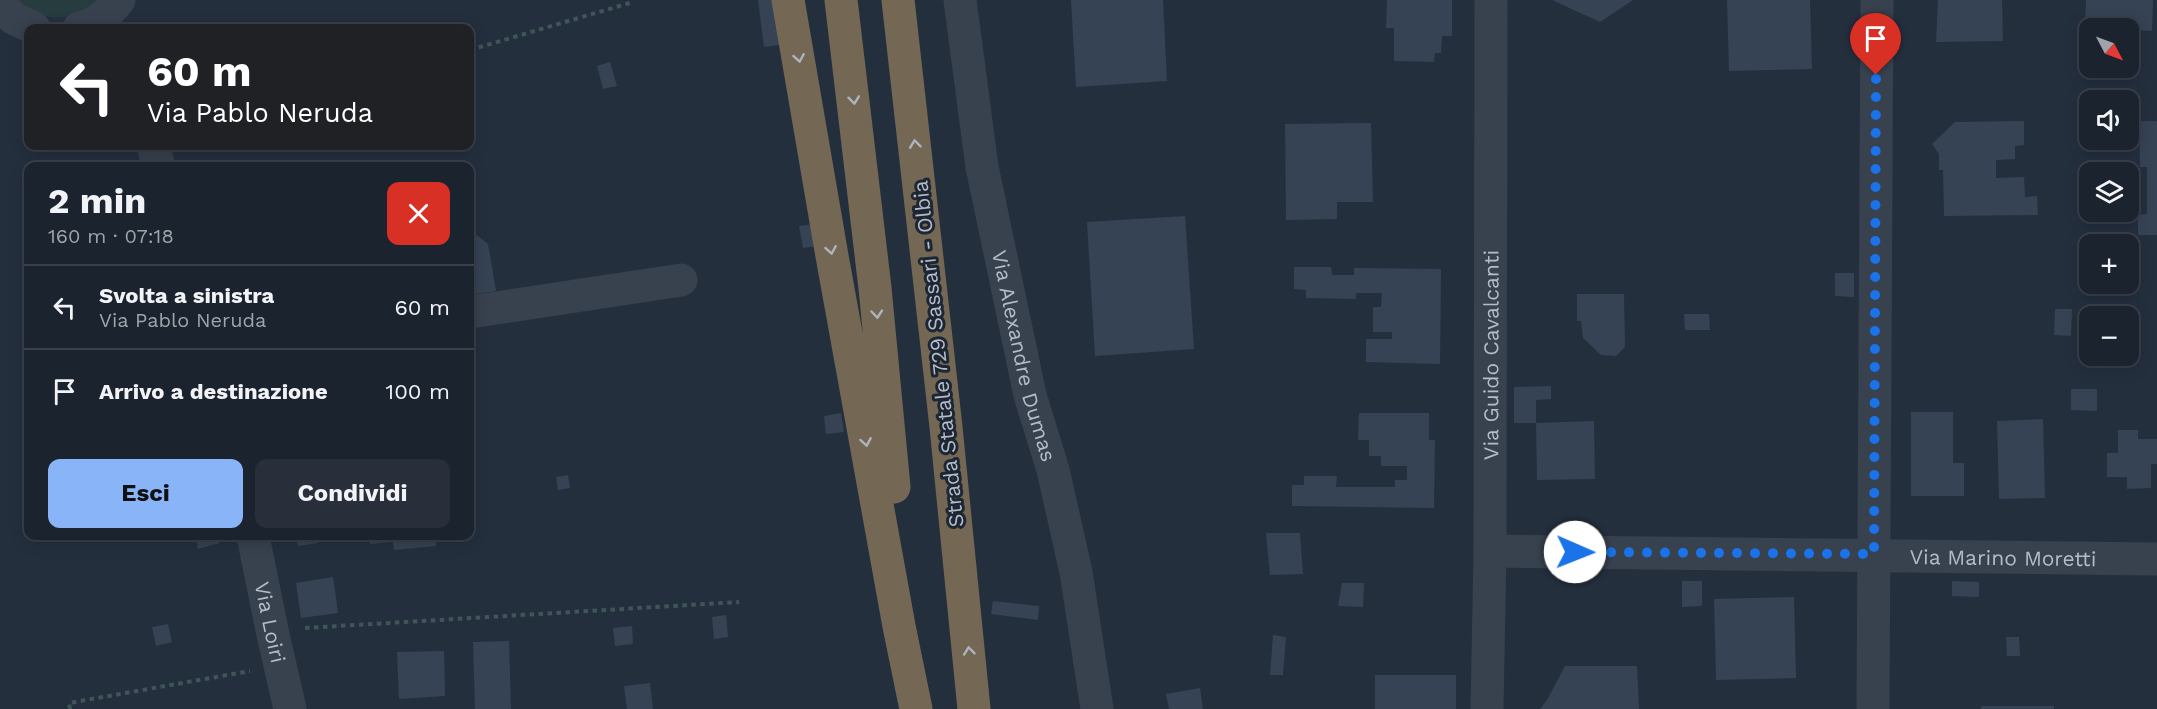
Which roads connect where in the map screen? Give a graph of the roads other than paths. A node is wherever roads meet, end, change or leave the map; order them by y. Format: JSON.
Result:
{"nodes":[{"id":1,"x":119,"y":0,"type":"edge"},
{"id":2,"x":130,"y":0,"type":"edge"},
{"id":3,"x":788,"y":0,"type":"edge"},
{"id":4,"x":841,"y":0,"type":"edge"},
{"id":5,"x":898,"y":0,"type":"edge"},
{"id":6,"x":960,"y":0,"type":"edge"},
{"id":7,"x":1491,"y":0,"type":"edge"},
{"id":8,"x":1877,"y":0,"type":"edge"},
{"id":9,"x":0,"y":4,"type":"edge"},
{"id":10,"x":26,"y":24,"type":"edge"},
{"id":11,"x":92,"y":24,"type":"edge"},
{"id":12,"x":129,"y":24,"type":"edge"},
{"id":13,"x":681,"y":280,"type":"dead end"},
{"id":14,"x":474,"y":311,"type":"edge"},
{"id":15,"x":254,"y":540,"type":"edge"},
{"id":16,"x":1490,"y":551,"type":"junction"},
{"id":17,"x":1874,"y":554,"type":"junction"},
{"id":18,"x":2157,"y":559,"type":"edge"},
{"id":19,"x":290,"y":709,"type":"edge"},
{"id":20,"x":916,"y":709,"type":"edge"},
{"id":21,"x":974,"y":709,"type":"edge"},
{"id":22,"x":1097,"y":709,"type":"edge"},
{"id":23,"x":1487,"y":709,"type":"edge"},
{"id":24,"x":1873,"y":709,"type":"edge"}],
"edges":[{"from":1,"to":11,"type":"street"},
{"from":2,"to":12,"type":"street"},
{"from":3,"to":20,"type":"highway","one_way":true},
{"from":4,"to":20,"type":"highway","one_way":true},
{"from":21,"to":5,"type":"highway","name":"Strada Statale 729 Sassari - Olbia","one_way":true},
{"from":6,"to":22,"type":"street","name":"Via Alexandre Dumas"},
{"from":7,"to":16,"type":"street","name":"Via Guido Cavalcanti"},
{"from":8,"to":17,"type":"street"},
{"from":9,"to":10,"type":"street"},
{"from":13,"to":14,"type":"street"},
{"from":15,"to":19,"type":"street","name":"Via Loiri"},
{"from":16,"to":17,"type":"street","name":"Via Marino Moretti"},
{"from":16,"to":23,"type":"street","name":"Via Guido Cavalcanti"},
{"from":17,"to":18,"type":"street","name":"Via Marino Moretti"},
{"from":17,"to":24,"type":"street"}]}
